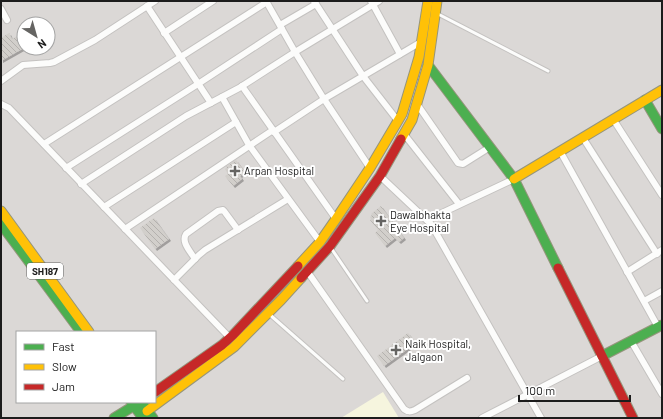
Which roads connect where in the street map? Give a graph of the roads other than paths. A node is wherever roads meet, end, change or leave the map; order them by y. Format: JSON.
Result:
{"nodes":[{"id":1,"x":213,"y":1,"type":"edge"},
{"id":2,"x":266,"y":1,"type":"edge"},
{"id":3,"x":428,"y":1,"type":"edge"},
{"id":4,"x":437,"y":1,"type":"edge"},
{"id":5,"x":315,"y":2,"type":"edge"},
{"id":6,"x":374,"y":2,"type":"edge"},
{"id":7,"x":150,"y":3,"type":"edge"},
{"id":8,"x":1,"y":9,"type":"edge"},
{"id":9,"x":436,"y":12,"type":"junction"},
{"id":10,"x":7,"y":20,"type":"dead end"},
{"id":11,"x":281,"y":27,"type":"junction"},
{"id":12,"x":332,"y":29,"type":"junction"},
{"id":13,"x":164,"y":33,"type":"junction"},
{"id":14,"x":421,"y":42,"type":"junction"},
{"id":15,"x":295,"y":52,"type":"junction"},
{"id":16,"x":400,"y":54,"type":"junction"},
{"id":17,"x":181,"y":57,"type":"junction"},
{"id":18,"x":428,"y":65,"type":"junction"},
{"id":19,"x":548,"y":71,"type":"dead end"},
{"id":20,"x":363,"y":76,"type":"junction"},
{"id":21,"x":1,"y":81,"type":"edge"},
{"id":22,"x":198,"y":84,"type":"junction"},
{"id":23,"x":242,"y":86,"type":"junction"},
{"id":24,"x":662,"y":90,"type":"edge"},
{"id":25,"x":222,"y":97,"type":"junction"},
{"id":26,"x":324,"y":99,"type":"junction"},
{"id":27,"x":645,"y":100,"type":"junction"},
{"id":28,"x":211,"y":103,"type":"junction"},
{"id":29,"x":1,"y":104,"type":"edge"},
{"id":30,"x":416,"y":104,"type":"junction"},
{"id":31,"x":613,"y":119,"type":"junction"},
{"id":32,"x":236,"y":122,"type":"junction"},
{"id":33,"x":398,"y":122,"type":"junction"},
{"id":34,"x":662,"y":129,"type":"edge"},
{"id":35,"x":273,"y":131,"type":"junction"},
{"id":36,"x":404,"y":134,"type":"junction"},
{"id":37,"x":582,"y":138,"type":"junction"},
{"id":38,"x":44,"y":144,"type":"junction"},
{"id":39,"x":250,"y":145,"type":"junction"},
{"id":40,"x":490,"y":147,"type":"junction"},
{"id":41,"x":560,"y":151,"type":"junction"},
{"id":42,"x":66,"y":168,"type":"junction"},
{"id":43,"x":370,"y":168,"type":"junction"},
{"id":44,"x":380,"y":176,"type":"junction"},
{"id":45,"x":514,"y":179,"type":"junction"},
{"id":46,"x":81,"y":184,"type":"junction"},
{"id":47,"x":662,"y":195,"type":"edge"},
{"id":48,"x":288,"y":199,"type":"junction"},
{"id":49,"x":459,"y":204,"type":"junction"},
{"id":50,"x":104,"y":207,"type":"junction"},
{"id":51,"x":1,"y":211,"type":"edge"},
{"id":52,"x":336,"y":219,"type":"junction"},
{"id":53,"x":427,"y":220,"type":"junction"},
{"id":54,"x":1,"y":224,"type":"edge"},
{"id":55,"x":125,"y":229,"type":"junction"},
{"id":56,"x":238,"y":230,"type":"junction"},
{"id":57,"x":14,"y":235,"type":"junction"},
{"id":58,"x":320,"y":242,"type":"junction"},
{"id":59,"x":330,"y":246,"type":"junction"},
{"id":60,"x":659,"y":252,"type":"edge"},
{"id":61,"x":195,"y":259,"type":"junction"},
{"id":62,"x":307,"y":271,"type":"junction"},
{"id":63,"x":627,"y":272,"type":"junction"},
{"id":64,"x":174,"y":280,"type":"junction"},
{"id":65,"x":662,"y":291,"type":"edge"},
{"id":66,"x":367,"y":301,"type":"dead end"},
{"id":67,"x":644,"y":301,"type":"junction"},
{"id":68,"x":65,"y":305,"type":"junction"},
{"id":69,"x":268,"y":313,"type":"junction"},
{"id":70,"x":660,"y":326,"type":"edge"},
{"id":71,"x":80,"y":331,"type":"edge"},
{"id":72,"x":88,"y":331,"type":"edge"},
{"id":73,"x":230,"y":338,"type":"junction"},
{"id":74,"x":631,"y":341,"type":"junction"},
{"id":75,"x":602,"y":356,"type":"junction"},
{"id":76,"x":467,"y":378,"type":"dead end"},
{"id":77,"x":343,"y":379,"type":"dead end"},
{"id":78,"x":156,"y":391,"type":"edge"},
{"id":79,"x":528,"y":394,"type":"junction"},
{"id":80,"x":662,"y":394,"type":"edge"},
{"id":81,"x":138,"y":403,"type":"edge"},
{"id":82,"x":144,"y":416,"type":"edge"},
{"id":83,"x":114,"y":418,"type":"edge"},
{"id":84,"x":482,"y":418,"type":"edge"},
{"id":85,"x":542,"y":418,"type":"edge"},
{"id":86,"x":633,"y":418,"type":"edge"}],
"edges":[{"from":1,"to":13,"type":"street"},
{"from":2,"to":11,"type":"street"},
{"from":2,"to":17,"type":"street"},
{"from":3,"to":14,"type":"main road"},
{"from":4,"to":9,"type":"main road"},
{"from":5,"to":11,"type":"street"},
{"from":5,"to":12,"type":"street"},
{"from":6,"to":12,"type":"street"},
{"from":6,"to":16,"type":"street"},
{"from":7,"to":13,"type":"street"},
{"from":7,"to":21,"type":"street"},
{"from":8,"to":10,"type":"street"},
{"from":9,"to":18,"type":"main road"},
{"from":9,"to":19,"type":"lane"},
{"from":11,"to":15,"type":"street"},
{"from":11,"to":22,"type":"street"},
{"from":12,"to":15,"type":"street"},
{"from":12,"to":20,"type":"street"},
{"from":13,"to":17,"type":"street"},
{"from":14,"to":16,"type":"street"},
{"from":14,"to":33,"type":"main road"},
{"from":15,"to":23,"type":"street"},
{"from":15,"to":26,"type":"street"},
{"from":16,"to":20,"type":"street"},
{"from":17,"to":22,"type":"street"},
{"from":17,"to":38,"type":"street"},
{"from":18,"to":30,"type":"main road"},
{"from":18,"to":40,"type":"main road"},
{"from":20,"to":26,"type":"street"},
{"from":20,"to":33,"type":"street"},
{"from":22,"to":28,"type":"street"},
{"from":22,"to":42,"type":"street"},
{"from":23,"to":25,"type":"street"},
{"from":23,"to":35,"type":"street"},
{"from":24,"to":27,"type":"main road"},
{"from":25,"to":28,"type":"street"},
{"from":25,"to":32,"type":"street"},
{"from":26,"to":35,"type":"street"},
{"from":26,"to":43,"type":"street"},
{"from":27,"to":31,"type":"main road"},
{"from":27,"to":34,"type":"main road"},
{"from":28,"to":46,"type":"street"},
{"from":29,"to":38,"type":"street"},
{"from":30,"to":36,"type":"main road"},
{"from":30,"to":40,"type":"street"},
{"from":31,"to":37,"type":"main road"},
{"from":31,"to":47,"type":"street"},
{"from":32,"to":39,"type":"street"},
{"from":32,"to":50,"type":"street"},
{"from":33,"to":43,"type":"main road"},
{"from":35,"to":39,"type":"street"},
{"from":35,"to":52,"type":"street"},
{"from":36,"to":44,"type":"main road"},
{"from":36,"to":49,"type":"street"},
{"from":37,"to":41,"type":"main road"},
{"from":37,"to":60,"type":"street"},
{"from":38,"to":42,"type":"street"},
{"from":39,"to":48,"type":"street"},
{"from":39,"to":55,"type":"street"},
{"from":40,"to":45,"type":"main road"},
{"from":41,"to":45,"type":"main road"},
{"from":41,"to":63,"type":"street"},
{"from":42,"to":46,"type":"street"},
{"from":43,"to":52,"type":"main road"},
{"from":44,"to":53,"type":"street"},
{"from":44,"to":59,"type":"main road"},
{"from":45,"to":49,"type":"street"},
{"from":45,"to":75,"type":"main road"},
{"from":46,"to":50,"type":"street"},
{"from":48,"to":56,"type":"street"},
{"from":48,"to":58,"type":"street"},
{"from":49,"to":53,"type":"street"},
{"from":50,"to":55,"type":"street"},
{"from":51,"to":57,"type":"main road","number":"SH187"},
{"from":52,"to":58,"type":"main road"},
{"from":53,"to":79,"type":"street"},
{"from":54,"to":57,"type":"main road","number":"SH187"},
{"from":55,"to":64,"type":"street"},
{"from":56,"to":61,"type":"street"},
{"from":56,"to":61,"type":"street"},
{"from":57,"to":68,"type":"main road","number":"SH187"},
{"from":58,"to":73,"type":"main road"},
{"from":59,"to":62,"type":"main road"},
{"from":59,"to":66,"type":"lane"},
{"from":60,"to":63,"type":"street"},
{"from":61,"to":64,"type":"street"},
{"from":62,"to":69,"type":"main road"},
{"from":62,"to":76,"type":"street"},
{"from":63,"to":67,"type":"street"},
{"from":64,"to":73,"type":"street"},
{"from":65,"to":67,"type":"street"},
{"from":67,"to":70,"type":"street"},
{"from":68,"to":71,"type":"main road","number":"SH187"},
{"from":68,"to":72,"type":"main road","number":"SH187"},
{"from":69,"to":77,"type":"lane"},
{"from":69,"to":82,"type":"main road"},
{"from":70,"to":74,"type":"main road"},
{"from":73,"to":78,"type":"main road"},
{"from":74,"to":75,"type":"main road"},
{"from":74,"to":80,"type":"street"},
{"from":75,"to":79,"type":"street"},
{"from":75,"to":86,"type":"main road"},
{"from":79,"to":84,"type":"street"},
{"from":79,"to":85,"type":"street"},
{"from":81,"to":82,"type":"main road"},
{"from":81,"to":83,"type":"main road"}]}
